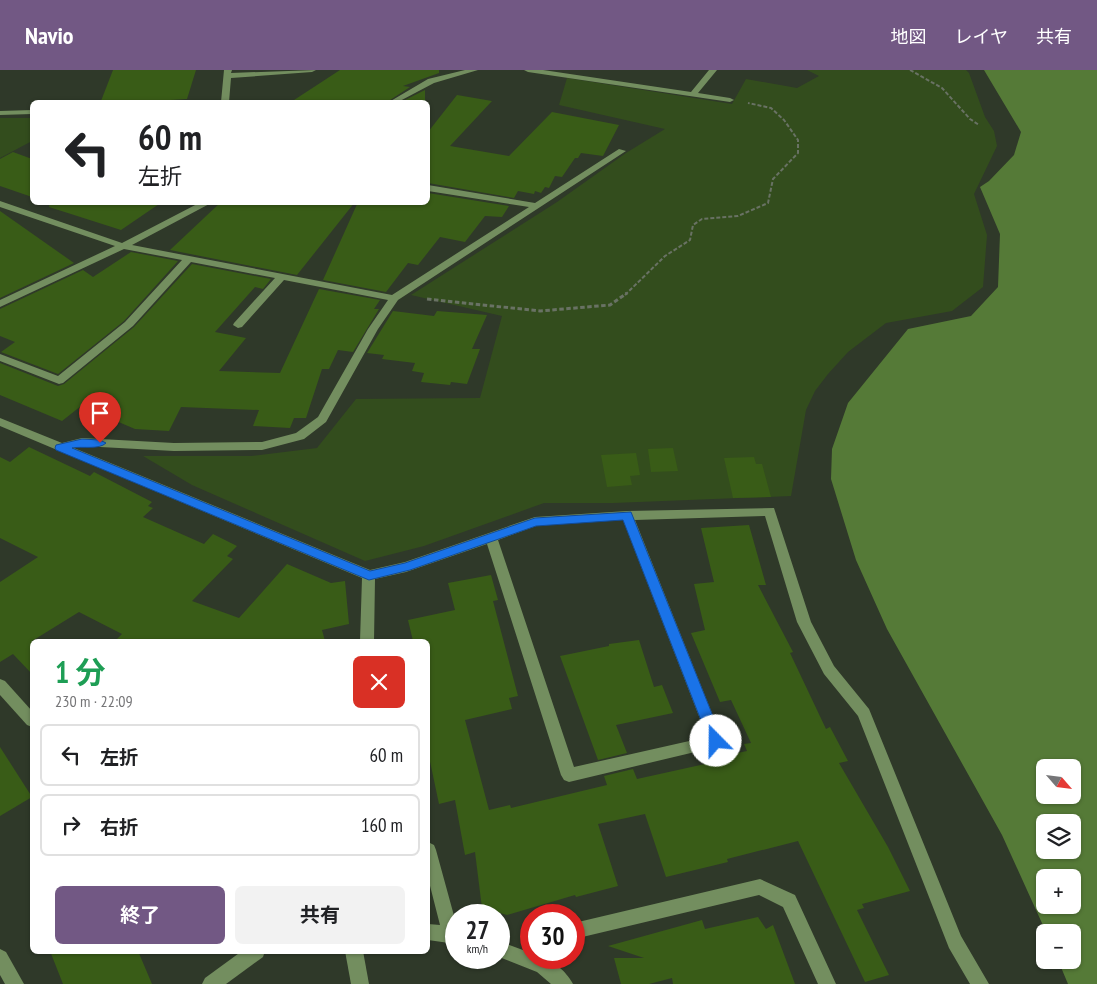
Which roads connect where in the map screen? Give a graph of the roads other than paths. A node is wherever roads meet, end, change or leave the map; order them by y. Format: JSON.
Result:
{"nodes":[{"id":1,"x":312,"y":70,"type":"edge"},
{"id":2,"x":474,"y":70,"type":"edge"},
{"id":3,"x":528,"y":70,"type":"edge"},
{"id":4,"x":713,"y":70,"type":"edge"},
{"id":5,"x":228,"y":73,"type":"edge"},
{"id":6,"x":693,"y":94,"type":"junction"},
{"id":7,"x":225,"y":100,"type":"edge"},
{"id":8,"x":397,"y":100,"type":"edge"},
{"id":9,"x":730,"y":100,"type":"road end"},
{"id":10,"x":30,"y":112,"type":"edge"},
{"id":11,"x":0,"y":113,"type":"edge"},
{"id":12,"x":622,"y":151,"type":"dead end"},
{"id":13,"x":430,"y":188,"type":"edge"},
{"id":14,"x":0,"y":204,"type":"edge"},
{"id":15,"x":204,"y":205,"type":"edge"},
{"id":16,"x":537,"y":206,"type":"junction"},
{"id":17,"x":122,"y":246,"type":"junction"},
{"id":18,"x":188,"y":259,"type":"junction"},
{"id":19,"x":282,"y":276,"type":"junction"},
{"id":20,"x":394,"y":298,"type":"junction"},
{"id":21,"x":0,"y":304,"type":"edge"},
{"id":22,"x":238,"y":325,"type":"dead end"},
{"id":23,"x":0,"y":357,"type":"edge"},
{"id":24,"x":0,"y":422,"type":"edge"},
{"id":25,"x":60,"y":448,"type":"junction"},
{"id":26,"x":627,"y":515,"type":"junction"},
{"id":27,"x":492,"y":537,"type":"junction"},
{"id":28,"x":369,"y":575,"type":"junction"},
{"id":29,"x":367,"y":639,"type":"edge"},
{"id":30,"x":0,"y":686,"type":"edge"},
{"id":31,"x":30,"y":719,"type":"edge"},
{"id":32,"x":430,"y":857,"type":"edge"},
{"id":33,"x":445,"y":906,"type":"edge"},
{"id":34,"x":585,"y":927,"type":"edge"},
{"id":35,"x":430,"y":932,"type":"edge"},
{"id":36,"x":445,"y":935,"type":"edge"},
{"id":37,"x":253,"y":954,"type":"edge"},
{"id":38,"x":355,"y":954,"type":"edge"},
{"id":39,"x":0,"y":958,"type":"edge"},
{"id":40,"x":546,"y":969,"type":"edge"},
{"id":41,"x":8,"y":980,"type":"edge"},
{"id":42,"x":211,"y":984,"type":"edge"},
{"id":43,"x":360,"y":984,"type":"edge"},
{"id":44,"x":564,"y":984,"type":"edge"},
{"id":45,"x":827,"y":984,"type":"edge"},
{"id":46,"x":979,"y":984,"type":"edge"}],
"edges":[{"from":1,"to":5,"type":"street"},
{"from":2,"to":8,"type":"street"},
{"from":3,"to":6,"type":"street"},
{"from":4,"to":6,"type":"street"},
{"from":5,"to":7,"type":"street"},
{"from":6,"to":9,"type":"street"},
{"from":10,"to":11,"type":"street"},
{"from":12,"to":16,"type":"street"},
{"from":13,"to":16,"type":"street"},
{"from":14,"to":17,"type":"street"},
{"from":15,"to":17,"type":"street"},
{"from":16,"to":20,"type":"street"},
{"from":17,"to":18,"type":"street"},
{"from":17,"to":21,"type":"street"},
{"from":18,"to":19,"type":"street"},
{"from":18,"to":23,"type":"street"},
{"from":19,"to":20,"type":"street"},
{"from":19,"to":22,"type":"street"},
{"from":20,"to":25,"type":"street"},
{"from":24,"to":25,"type":"street"},
{"from":25,"to":28,"type":"street"},
{"from":26,"to":27,"type":"street"},
{"from":26,"to":27,"type":"street"},
{"from":26,"to":46,"type":"street"},
{"from":27,"to":28,"type":"street"},
{"from":28,"to":29,"type":"street"},
{"from":30,"to":31,"type":"street"},
{"from":32,"to":33,"type":"street"},
{"from":34,"to":45,"type":"street"},
{"from":35,"to":36,"type":"street"},
{"from":37,"to":42,"type":"street"},
{"from":38,"to":43,"type":"street"},
{"from":39,"to":41,"type":"street"},
{"from":40,"to":44,"type":"street"}]}
